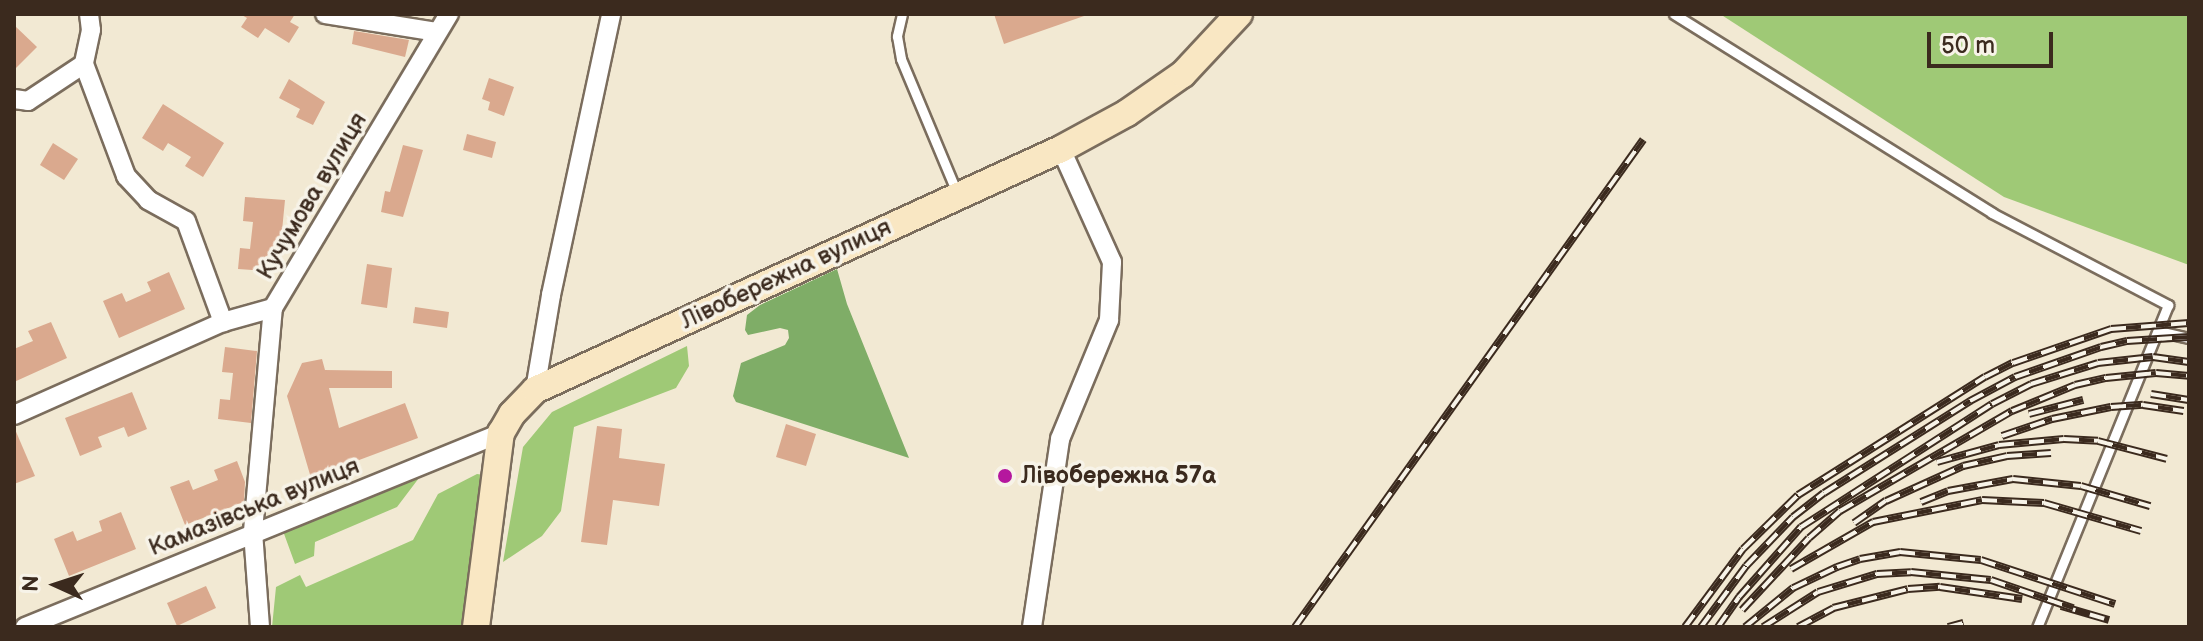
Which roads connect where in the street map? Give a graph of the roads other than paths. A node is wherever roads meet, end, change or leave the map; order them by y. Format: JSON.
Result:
{"nodes":[{"id":1,"x":325,"y":14,"type":"edge"},
{"id":2,"x":449,"y":14,"type":"edge"},
{"id":3,"x":611,"y":14,"type":"edge"},
{"id":4,"x":902,"y":14,"type":"edge"},
{"id":5,"x":1239,"y":14,"type":"edge"},
{"id":6,"x":1674,"y":14,"type":"edge"},
{"id":7,"x":93,"y":19,"type":"edge"},
{"id":8,"x":437,"y":32,"type":"junction"},
{"id":9,"x":84,"y":64,"type":"junction"},
{"id":10,"x":14,"y":99,"type":"edge"},
{"id":11,"x":1061,"y":149,"type":"junction"},
{"id":12,"x":958,"y":195,"type":"junction"},
{"id":13,"x":273,"y":308,"type":"junction"},
{"id":14,"x":223,"y":322,"type":"junction"},
{"id":15,"x":2158,"y":331,"type":"junction"},
{"id":16,"x":2189,"y":338,"type":"edge"},
{"id":17,"x":535,"y":390,"type":"junction"},
{"id":18,"x":14,"y":415,"type":"edge"},
{"id":19,"x":501,"y":433,"type":"junction"},
{"id":20,"x":253,"y":531,"type":"junction"},
{"id":21,"x":25,"y":627,"type":"edge"},
{"id":22,"x":260,"y":627,"type":"edge"},
{"id":23,"x":476,"y":627,"type":"edge"},
{"id":24,"x":1032,"y":627,"type":"edge"},
{"id":25,"x":2037,"y":627,"type":"edge"}],
"edges":[{"from":1,"to":8,"type":"street"},
{"from":2,"to":8,"type":"street","name":"Кучумова вулиця"},
{"from":3,"to":17,"type":"street"},
{"from":4,"to":12,"type":"lane"},
{"from":5,"to":11,"type":"main road","name":"Лівобережна вулиця"},
{"from":6,"to":15,"type":"lane"},
{"from":7,"to":9,"type":"street"},
{"from":8,"to":13,"type":"street","name":"Кучумова вулиця"},
{"from":9,"to":10,"type":"street"},
{"from":9,"to":14,"type":"street"},
{"from":11,"to":12,"type":"main road","name":"Лівобережна вулиця"},
{"from":11,"to":24,"type":"street"},
{"from":12,"to":17,"type":"main road","name":"Лівобережна вулиця"},
{"from":13,"to":14,"type":"street","name":"Кучумова вулиця"},
{"from":13,"to":20,"type":"street"},
{"from":14,"to":18,"type":"street","name":"Кучумова вулиця"},
{"from":15,"to":16,"type":"lane"},
{"from":15,"to":25,"type":"lane"},
{"from":17,"to":19,"type":"main road","name":"Лівобережна вулиця"},
{"from":19,"to":20,"type":"street","name":"Камазівська вулиця"},
{"from":19,"to":23,"type":"main road","name":"Лівобережна вулиця"},
{"from":20,"to":21,"type":"street","name":"Камазівська вулиця"},
{"from":20,"to":22,"type":"street"}]}
